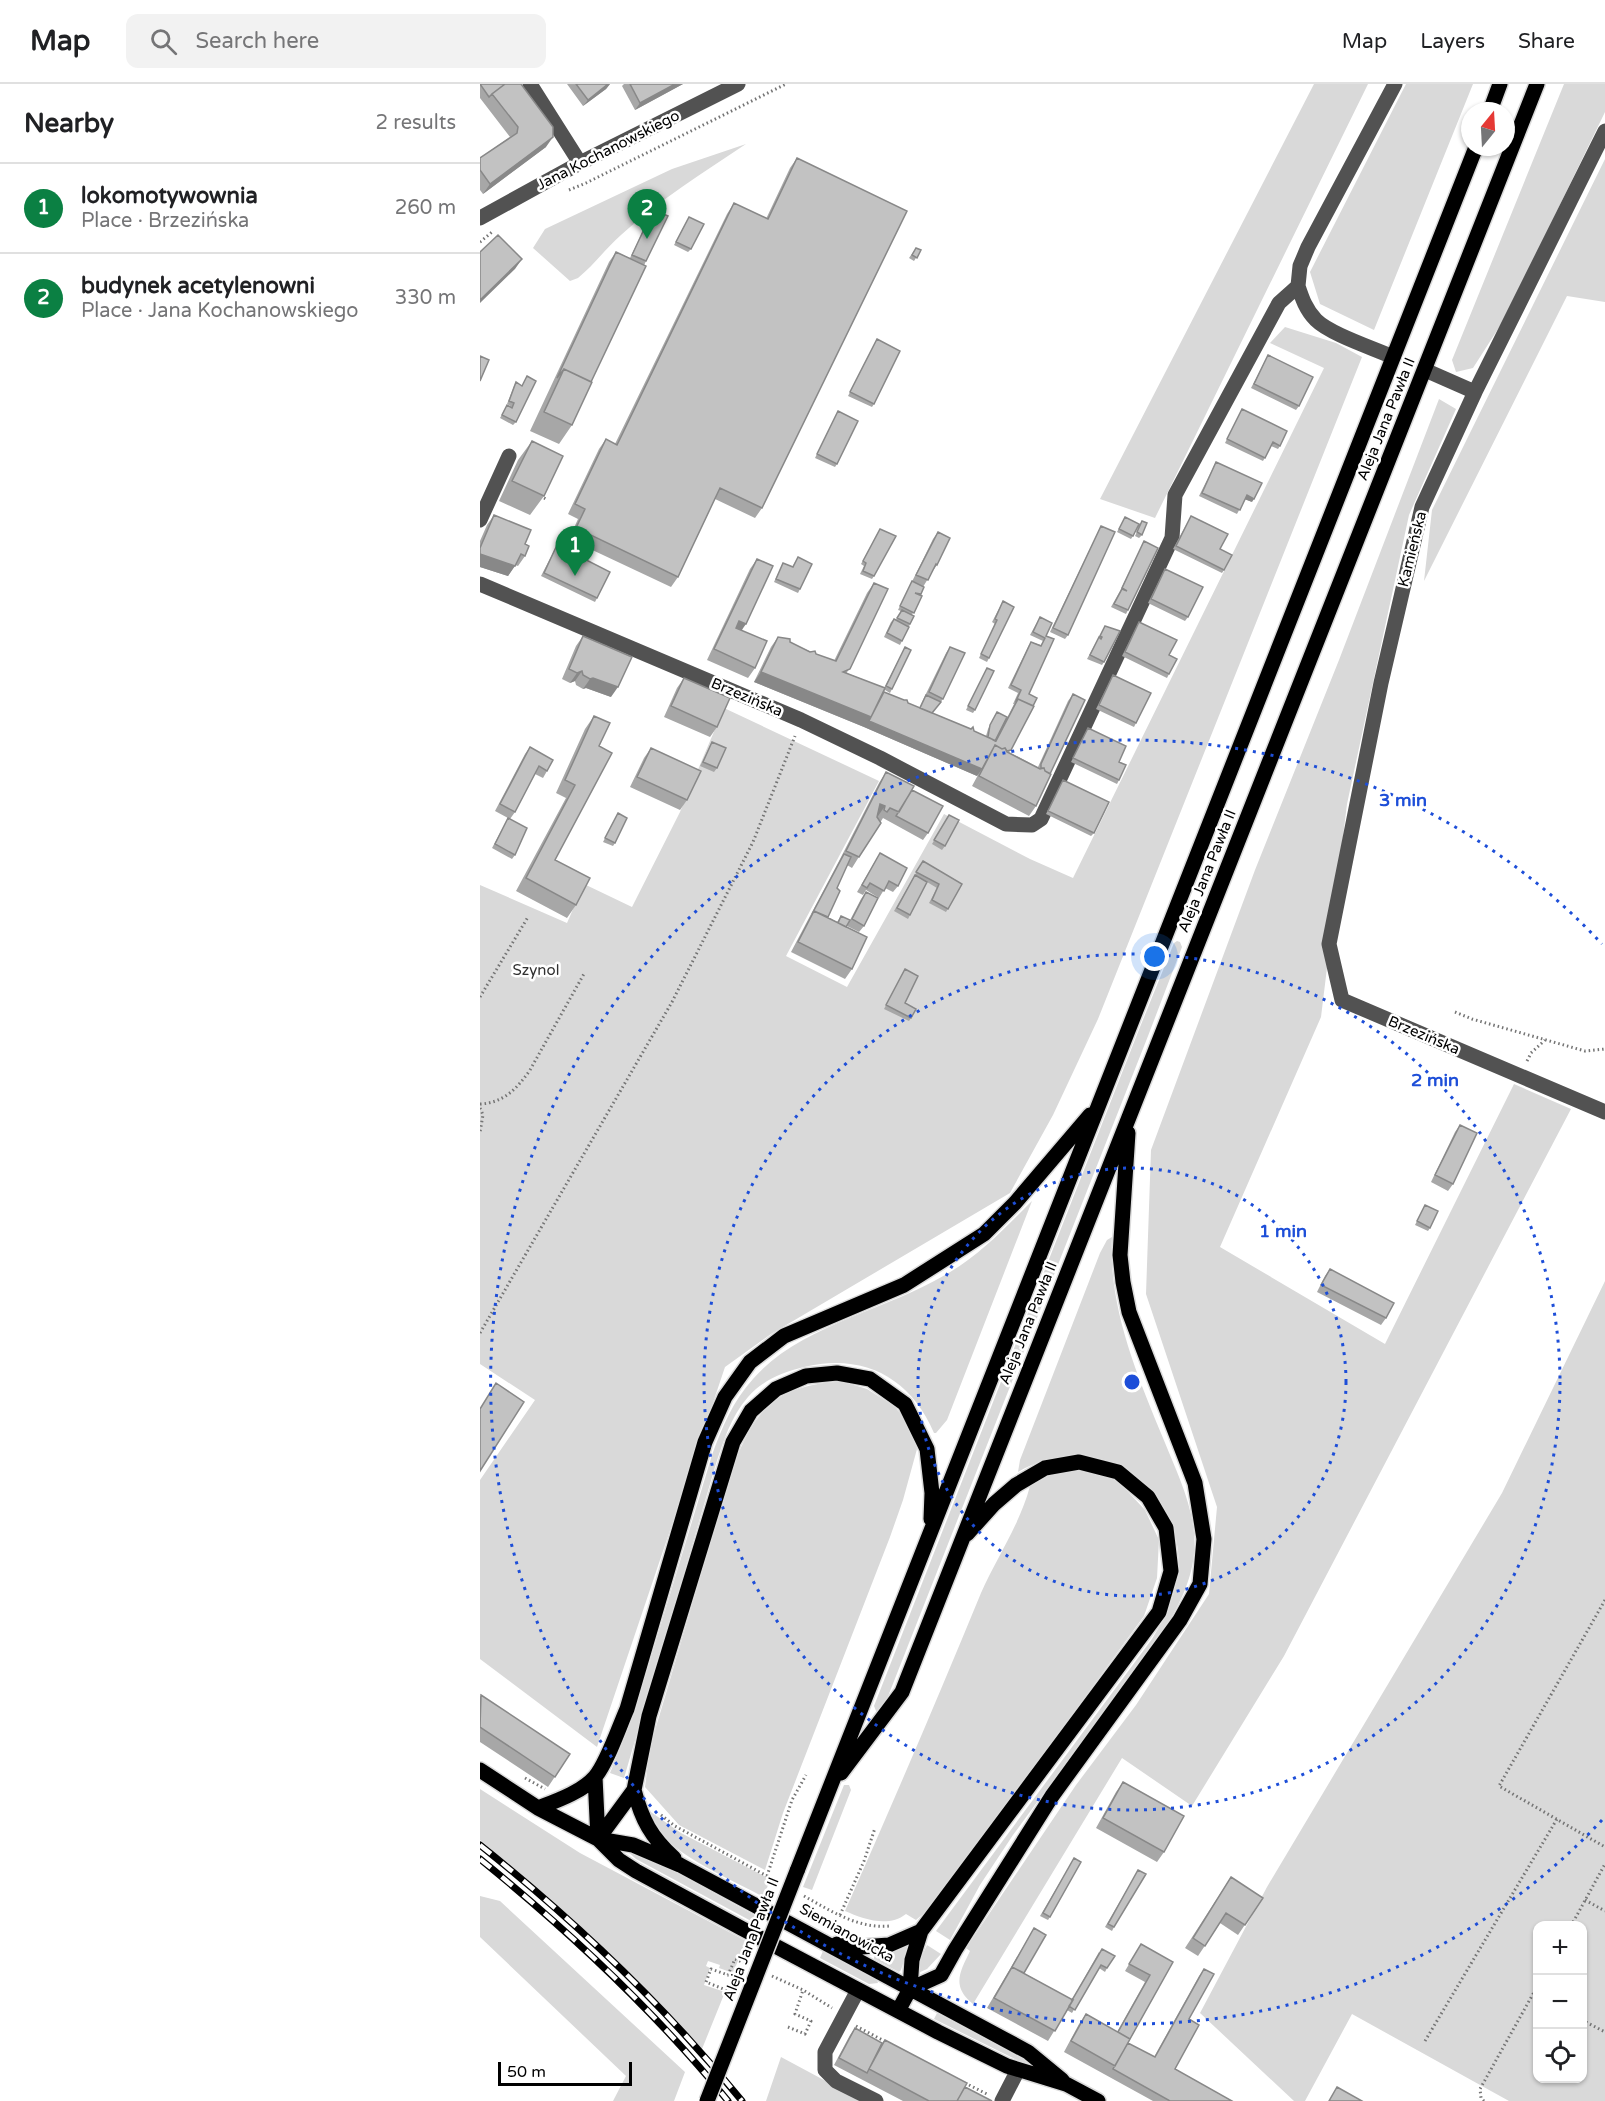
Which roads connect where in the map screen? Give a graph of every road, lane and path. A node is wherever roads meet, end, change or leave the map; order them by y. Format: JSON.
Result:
{"nodes":[{"id":1,"x":530,"y":84,"type":"edge"},
{"id":2,"x":738,"y":84,"type":"edge"},
{"id":3,"x":786,"y":84,"type":"edge"},
{"id":4,"x":1395,"y":84,"type":"edge"},
{"id":5,"x":1500,"y":84,"type":"edge"},
{"id":6,"x":1537,"y":84,"type":"edge"},
{"id":7,"x":1493,"y":102,"type":"edge"},
{"id":8,"x":1605,"y":131,"type":"edge"},
{"id":9,"x":1472,"y":156,"type":"edge"},
{"id":10,"x":580,"y":163,"type":"junction"},
{"id":11,"x":565,"y":191,"type":"dead end"},
{"id":12,"x":480,"y":218,"type":"edge"},
{"id":13,"x":494,"y":230,"type":"dead end"},
{"id":14,"x":480,"y":242,"type":"edge"},
{"id":15,"x":1298,"y":286,"type":"junction"},
{"id":16,"x":1393,"y":357,"type":"junction"},
{"id":17,"x":1425,"y":370,"type":"junction"},
{"id":18,"x":1474,"y":392,"type":"junction"},
{"id":19,"x":509,"y":456,"type":"dead end"},
{"id":20,"x":540,"y":496,"type":"edge"},
{"id":21,"x":548,"y":500,"type":"edge"},
{"id":22,"x":480,"y":520,"type":"edge"},
{"id":23,"x":480,"y":584,"type":"edge"},
{"id":24,"x":801,"y":720,"type":"junction"},
{"id":25,"x":528,"y":917,"type":"dead end"},
{"id":26,"x":585,"y":972,"type":"dead end"},
{"id":27,"x":480,"y":997,"type":"edge"},
{"id":28,"x":1342,"y":1000,"type":"joint"},
{"id":29,"x":1455,"y":1012,"type":"dead end"},
{"id":30,"x":1545,"y":1040,"type":"junction"},
{"id":31,"x":1605,"y":1049,"type":"edge"},
{"id":32,"x":1520,"y":1077,"type":"junction"},
{"id":33,"x":1098,"y":1105,"type":"junction"},
{"id":34,"x":480,"y":1106,"type":"edge"},
{"id":35,"x":1605,"y":1112,"type":"edge"},
{"id":36,"x":1129,"y":1116,"type":"junction"},
{"id":37,"x":480,"y":1132,"type":"edge"},
{"id":38,"x":480,"y":1333,"type":"edge"},
{"id":39,"x":930,"y":1531,"type":"junction"},
{"id":40,"x":961,"y":1540,"type":"junction"},
{"id":41,"x":1605,"y":1600,"type":"edge"},
{"id":42,"x":480,"y":1770,"type":"edge"},
{"id":43,"x":519,"y":1774,"type":"dead end"},
{"id":44,"x":806,"y":1775,"type":"dead end"},
{"id":45,"x":595,"y":1777,"type":"junction"},
{"id":46,"x":548,"y":1790,"type":"dead end"},
{"id":47,"x":634,"y":1790,"type":"junction"},
{"id":48,"x":829,"y":1790,"type":"junction"},
{"id":49,"x":538,"y":1808,"type":"junction"},
{"id":50,"x":656,"y":1809,"type":"dead end"},
{"id":51,"x":1557,"y":1819,"type":"junction"},
{"id":52,"x":875,"y":1828,"type":"dead end"},
{"id":53,"x":598,"y":1839,"type":"junction"},
{"id":54,"x":1605,"y":1847,"type":"edge"},
{"id":55,"x":1605,"y":1864,"type":"edge"},
{"id":56,"x":680,"y":1865,"type":"junction"},
{"id":57,"x":767,"y":1876,"type":"junction"},
{"id":58,"x":785,"y":1886,"type":"dead end"},
{"id":59,"x":804,"y":1896,"type":"dead end"},
{"id":60,"x":1585,"y":1900,"type":"junction"},
{"id":61,"x":1605,"y":1911,"type":"edge"},
{"id":62,"x":839,"y":1916,"type":"junction"},
{"id":63,"x":1574,"y":1921,"type":"edge"},
{"id":64,"x":895,"y":1925,"type":"dead end"},
{"id":65,"x":921,"y":1931,"type":"junction"},
{"id":66,"x":829,"y":1943,"type":"junction"},
{"id":67,"x":744,"y":1964,"type":"dead end"},
{"id":68,"x":764,"y":1972,"type":"dead end"},
{"id":69,"x":910,"y":1989,"type":"junction"},
{"id":70,"x":803,"y":1990,"type":"junction"},
{"id":71,"x":858,"y":1990,"type":"junction"},
{"id":72,"x":731,"y":1992,"type":"dead end"},
{"id":73,"x":1532,"y":1995,"type":"edge"},
{"id":74,"x":898,"y":2011,"type":"junction"},
{"id":75,"x":844,"y":2015,"type":"junction"},
{"id":76,"x":1587,"y":2023,"type":"edge"},
{"id":77,"x":788,"y":2027,"type":"dead end"},
{"id":78,"x":1605,"y":2032,"type":"edge"},
{"id":79,"x":1425,"y":2041,"type":"dead end"},
{"id":80,"x":890,"y":2044,"type":"edge"},
{"id":81,"x":1018,"y":2070,"type":"junction"},
{"id":82,"x":960,"y":2080,"type":"edge"},
{"id":83,"x":1066,"y":2084,"type":"junction"},
{"id":84,"x":996,"y":2098,"type":"edge"},
{"id":85,"x":707,"y":2101,"type":"edge"},
{"id":86,"x":876,"y":2101,"type":"edge"},
{"id":87,"x":1098,"y":2101,"type":"edge"},
{"id":88,"x":1484,"y":2101,"type":"edge"}],
"edges":[{"from":1,"to":10,"type":"street"},
{"from":2,"to":10,"type":"street","name":"Jana Kochanowskiego"},
{"from":3,"to":11,"type":"path"},
{"from":4,"to":15,"type":"street"},
{"from":5,"to":7,"type":"main road"},
{"from":6,"to":17,"type":"main road","name":"Aleja Jana Pawła II"},
{"from":8,"to":18,"type":"street","name":"Kamieńska"},
{"from":9,"to":16,"type":"main road","name":"Aleja Jana Pawła II"},
{"from":10,"to":12,"type":"street","name":"Jana Kochanowskiego"},
{"from":13,"to":14,"type":"path"},
{"from":15,"to":16,"type":"street"},
{"from":15,"to":24,"type":"street","name":"Brzezińska"},
{"from":16,"to":33,"type":"main road","name":"Aleja Jana Pawła II"},
{"from":17,"to":18,"type":"street"},
{"from":17,"to":36,"type":"main road","name":"Aleja Jana Pawła II"},
{"from":18,"to":28,"type":"street","name":"Kamieńska"},
{"from":19,"to":22,"type":"street"},
{"from":20,"to":21,"type":"path"},
{"from":23,"to":24,"type":"street","name":"Brzezińska"},
{"from":24,"to":38,"type":"path"},
{"from":25,"to":27,"type":"path"},
{"from":26,"to":34,"type":"path"},
{"from":28,"to":32,"type":"street","name":"Brzezińska"},
{"from":29,"to":30,"type":"path"},
{"from":30,"to":31,"type":"path"},
{"from":30,"to":32,"type":"path"},
{"from":32,"to":35,"type":"street","name":"Brzezińska"},
{"from":33,"to":39,"type":"main road","name":"Aleja Jana Pawła II"},
{"from":33,"to":45,"type":"main road"},
{"from":34,"to":37,"type":"path"},
{"from":36,"to":40,"type":"main road","name":"Aleja Jana Pawła II"},
{"from":36,"to":69,"type":"main road"},
{"from":39,"to":47,"type":"main road"},
{"from":39,"to":48,"type":"main road","name":"Aleja Jana Pawła II"},
{"from":40,"to":48,"type":"main road","name":"Aleja Jana Pawła II"},
{"from":40,"to":65,"type":"main road"},
{"from":41,"to":51,"type":"path"},
{"from":42,"to":49,"type":"main road","name":"Siemianowicka"},
{"from":43,"to":46,"type":"path"},
{"from":44,"to":57,"type":"path"},
{"from":45,"to":49,"type":"main road"},
{"from":45,"to":53,"type":"main road"},
{"from":47,"to":53,"type":"main road"},
{"from":47,"to":56,"type":"main road"},
{"from":48,"to":85,"type":"main road","name":"Aleja Jana Pawła II","bridge":true},
{"from":49,"to":53,"type":"main road","name":"Siemianowicka"},
{"from":50,"to":57,"type":"path"},
{"from":51,"to":54,"type":"path"},
{"from":51,"to":79,"type":"path"},
{"from":52,"to":62,"type":"path"},
{"from":53,"to":56,"type":"main road","name":"Siemianowicka"},
{"from":53,"to":71,"type":"main road","name":"Siemianowicka"},
{"from":55,"to":60,"type":"path"},
{"from":56,"to":66,"type":"main road","name":"Siemianowicka"},
{"from":57,"to":58,"type":"path"},
{"from":59,"to":62,"type":"path"},
{"from":60,"to":61,"type":"path"},
{"from":60,"to":63,"type":"path"},
{"from":62,"to":64,"type":"path"},
{"from":65,"to":66,"type":"main road"},
{"from":65,"to":69,"type":"main road"},
{"from":66,"to":69,"type":"main road","name":"Siemianowicka"},
{"from":67,"to":72,"type":"path"},
{"from":68,"to":70,"type":"path"},
{"from":69,"to":74,"type":"main road"},
{"from":69,"to":83,"type":"main road","name":"Siemianowicka"},
{"from":70,"to":75,"type":"path"},
{"from":70,"to":77,"type":"path"},
{"from":71,"to":74,"type":"main road","name":"Siemianowicka"},
{"from":71,"to":75,"type":"street"},
{"from":73,"to":88,"type":"path"},
{"from":74,"to":81,"type":"main road","name":"Siemianowicka"},
{"from":75,"to":80,"type":"path"},
{"from":75,"to":86,"type":"street"},
{"from":76,"to":78,"type":"path"},
{"from":81,"to":83,"type":"main road","name":"Siemianowicka"},
{"from":81,"to":84,"type":"street"},
{"from":82,"to":84,"type":"path"},
{"from":83,"to":87,"type":"main road","name":"Siemianowicka"}]}
